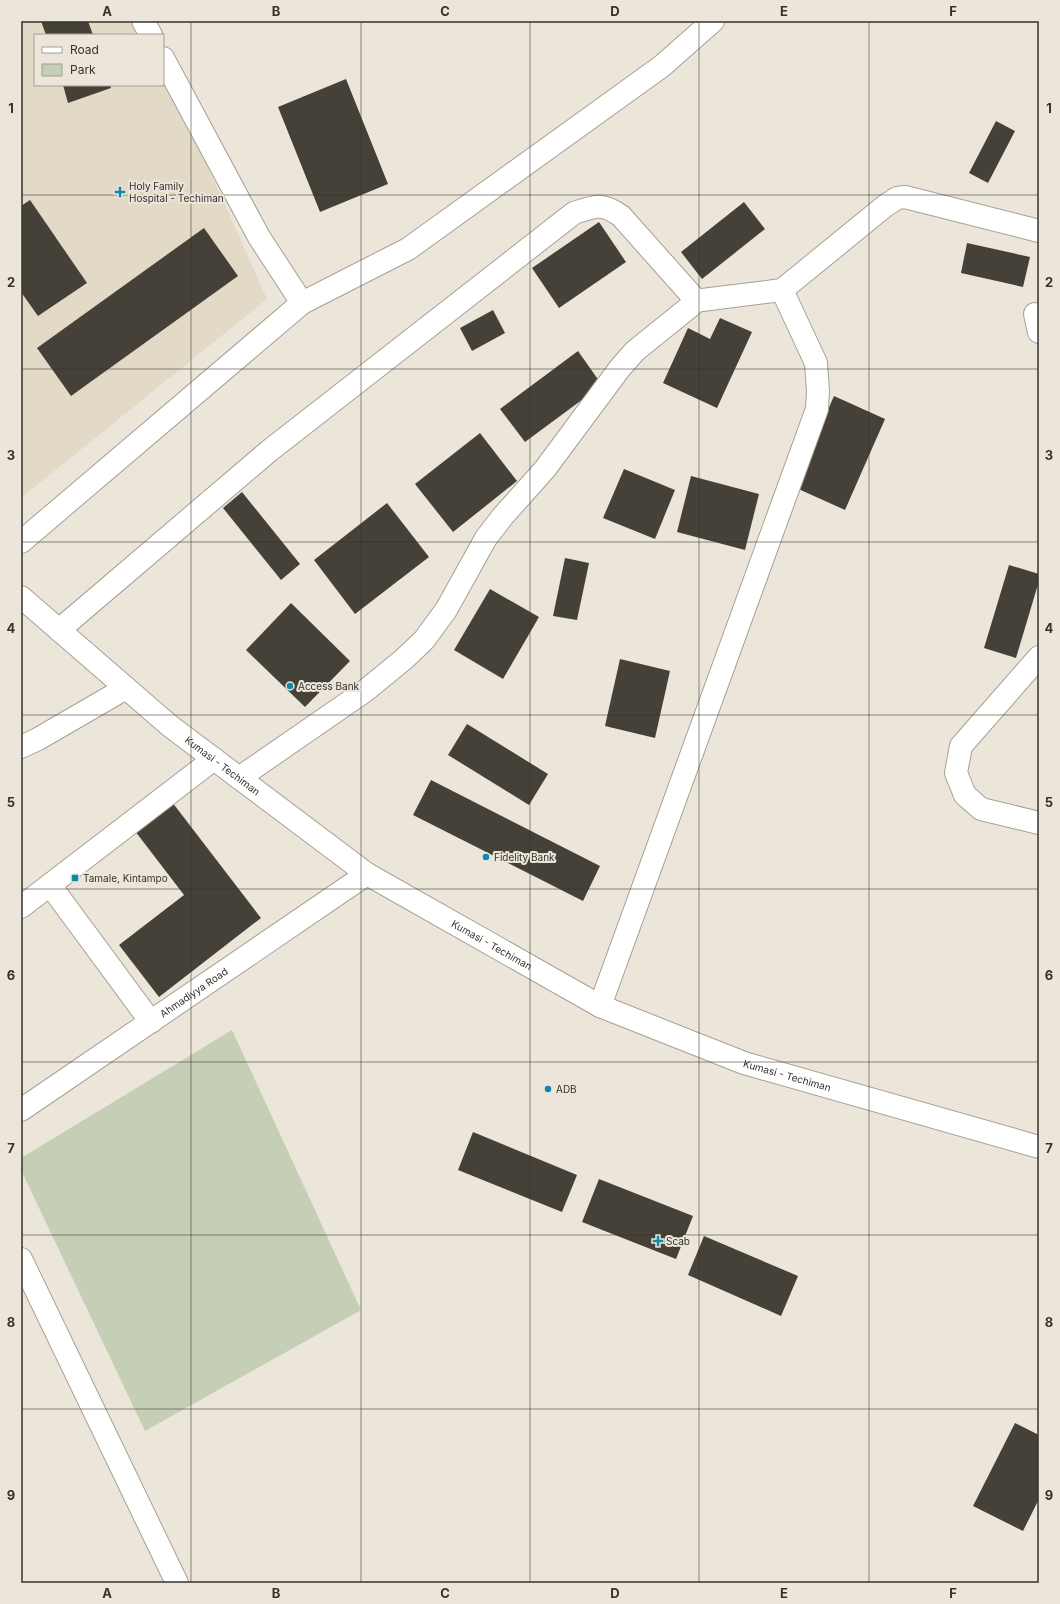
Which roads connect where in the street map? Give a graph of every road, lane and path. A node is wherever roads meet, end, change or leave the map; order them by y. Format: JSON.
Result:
{"nodes":[{"id":1,"x":144,"y":21,"type":"edge"},
{"id":2,"x":713,"y":21,"type":"edge"},
{"id":3,"x":150,"y":34,"type":"edge"},
{"id":4,"x":164,"y":60,"type":"edge"},
{"id":5,"x":1039,"y":231,"type":"edge"},
{"id":6,"x":782,"y":290,"type":"junction"},
{"id":7,"x":694,"y":301,"type":"junction"},
{"id":8,"x":302,"y":302,"type":"junction"},
{"id":9,"x":21,"y":542,"type":"edge"},
{"id":10,"x":21,"y":597,"type":"edge"},
{"id":11,"x":59,"y":630,"type":"junction"},
{"id":12,"x":1039,"y":657,"type":"edge"},
{"id":13,"x":126,"y":688,"type":"junction"},
{"id":14,"x":21,"y":747,"type":"edge"},
{"id":15,"x":214,"y":759,"type":"junction"},
{"id":16,"x":240,"y":778,"type":"junction"},
{"id":17,"x":1039,"y":823,"type":"edge"},
{"id":18,"x":367,"y":874,"type":"junction"},
{"id":19,"x":50,"y":885,"type":"junction"},
{"id":20,"x":21,"y":908,"type":"edge"},
{"id":21,"x":600,"y":1006,"type":"junction"},
{"id":22,"x":151,"y":1022,"type":"junction"},
{"id":23,"x":21,"y":1110,"type":"edge"},
{"id":24,"x":1039,"y":1147,"type":"edge"},
{"id":25,"x":21,"y":1259,"type":"edge"},
{"id":26,"x":178,"y":1583,"type":"edge"}],
"edges":[{"from":1,"to":3,"type":"main road"},
{"from":2,"to":8,"type":"main road"},
{"from":4,"to":8,"type":"main road"},
{"from":5,"to":6,"type":"main road"},
{"from":6,"to":7,"type":"main road"},
{"from":6,"to":21,"type":"main road"},
{"from":7,"to":11,"type":"main road"},
{"from":7,"to":16,"type":"main road"},
{"from":8,"to":9,"type":"main road"},
{"from":10,"to":11,"type":"main road","name":"Kumasi - Techiman"},
{"from":11,"to":13,"type":"main road","name":"Kumasi - Techiman"},
{"from":12,"to":17,"type":"main road"},
{"from":13,"to":14,"type":"main road"},
{"from":13,"to":15,"type":"main road","name":"Kumasi - Techiman"},
{"from":15,"to":16,"type":"main road","name":"Kumasi - Techiman"},
{"from":15,"to":19,"type":"main road"},
{"from":16,"to":18,"type":"main road","name":"Kumasi - Techiman"},
{"from":18,"to":21,"type":"main road","name":"Kumasi - Techiman"},
{"from":18,"to":22,"type":"main road","name":"Ahmadiyya Road"},
{"from":19,"to":20,"type":"main road"},
{"from":19,"to":22,"type":"main road"},
{"from":21,"to":24,"type":"main road","name":"Kumasi - Techiman"},
{"from":22,"to":23,"type":"main road","name":"Ahmadiyya Road"},
{"from":25,"to":26,"type":"main road"}]}
